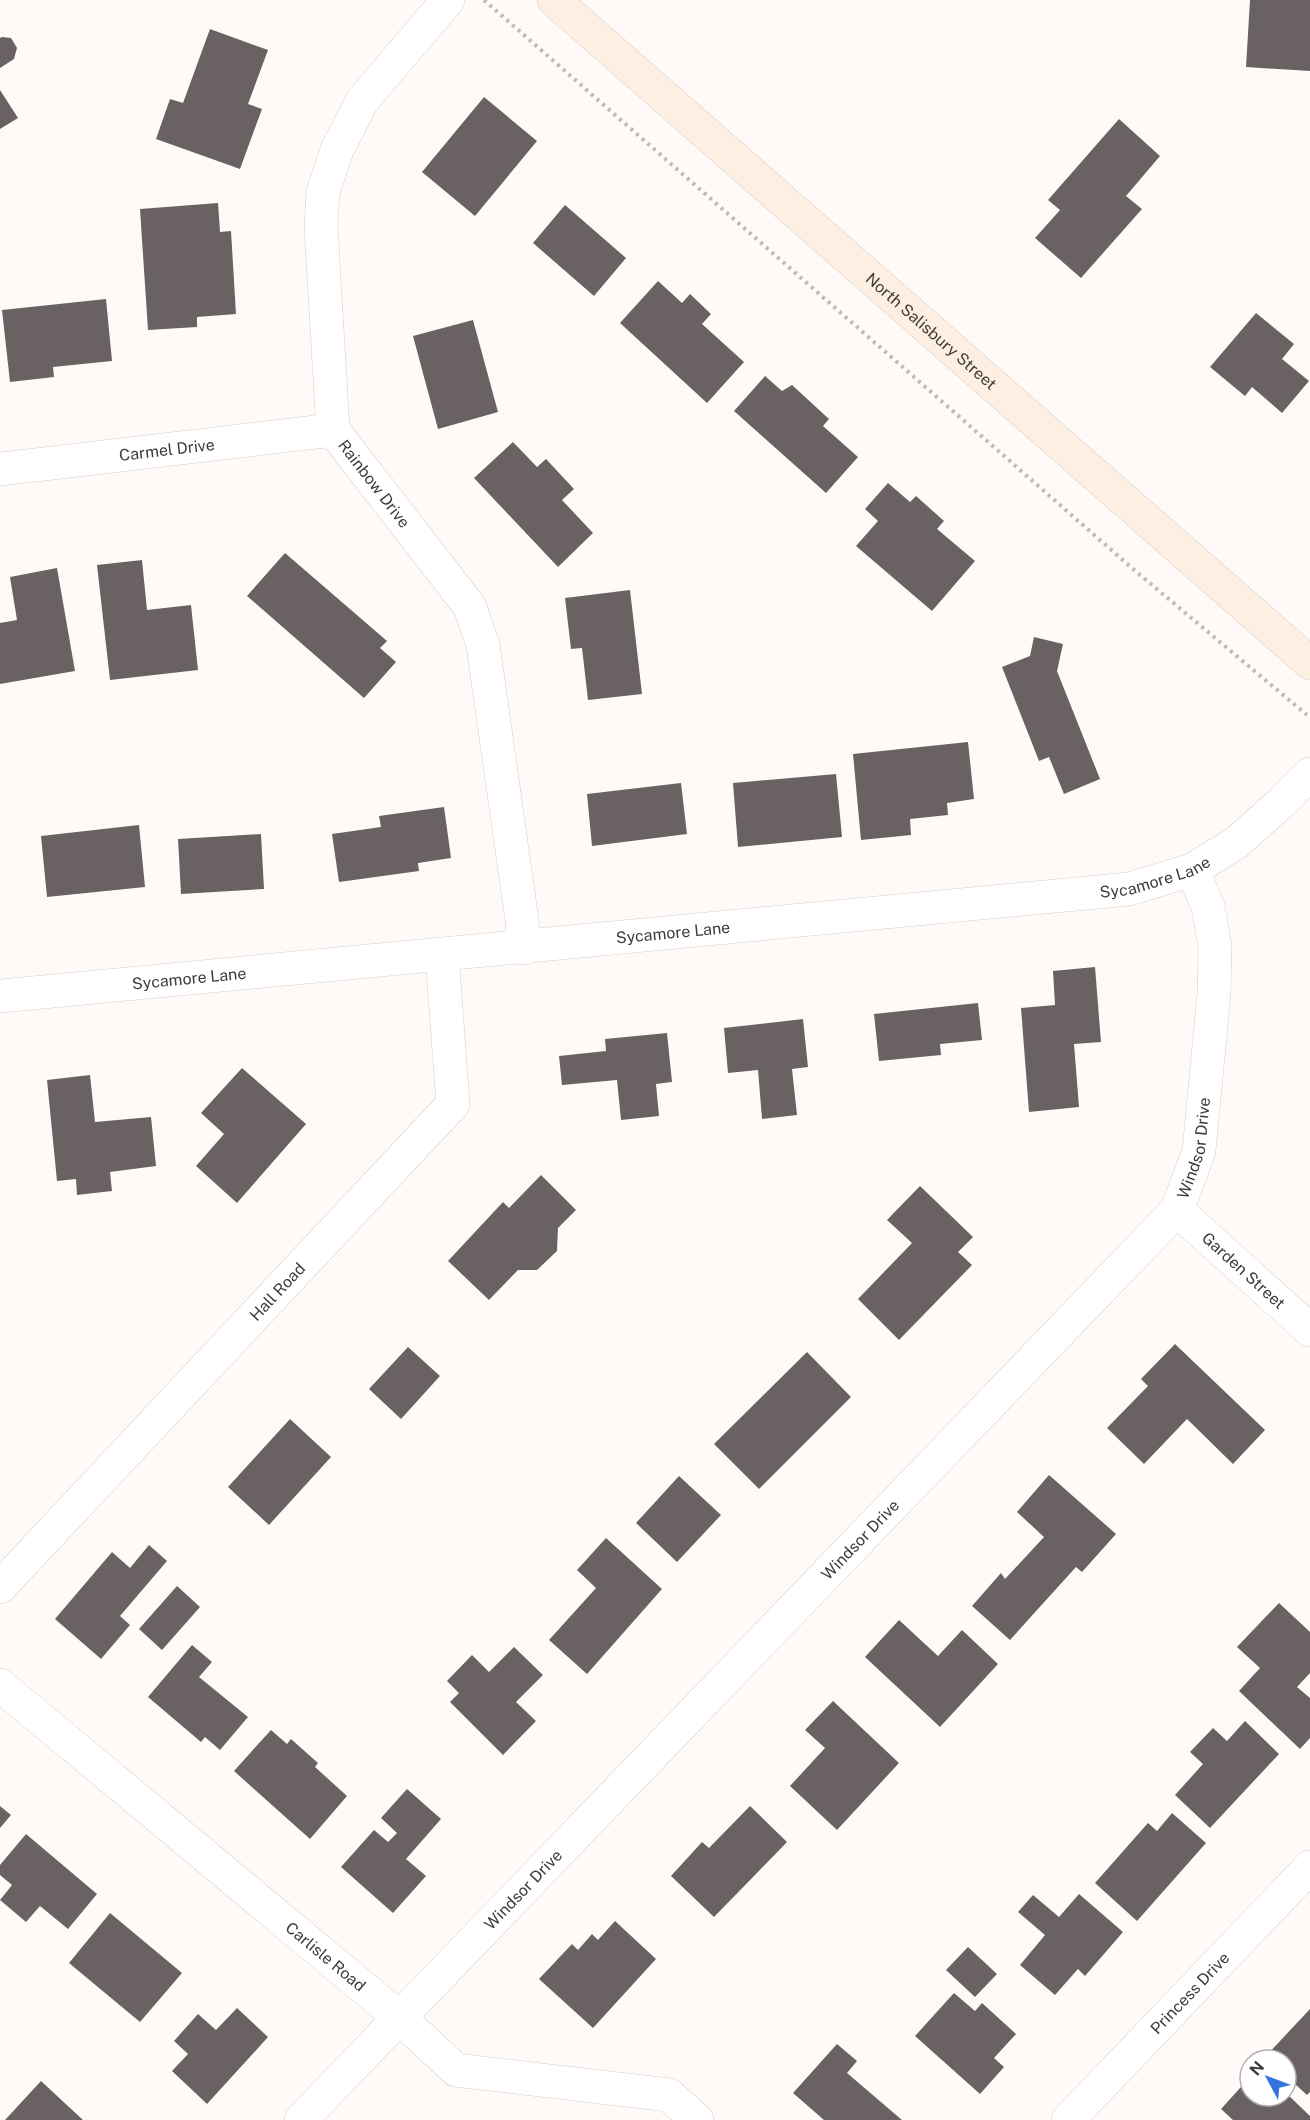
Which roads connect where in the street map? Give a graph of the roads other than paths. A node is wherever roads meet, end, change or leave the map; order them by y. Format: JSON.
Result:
{"nodes":[{"id":1,"x":448,"y":0,"type":"edge"},
{"id":2,"x":554,"y":0,"type":"edge"},
{"id":3,"x":333,"y":430,"type":"junction"},
{"id":4,"x":0,"y":469,"type":"edge"},
{"id":5,"x":1310,"y":663,"type":"edge"},
{"id":6,"x":1310,"y":774,"type":"edge"},
{"id":7,"x":1192,"y":870,"type":"junction"},
{"id":8,"x":524,"y":948,"type":"junction"},
{"id":9,"x":442,"y":955,"type":"junction"},
{"id":10,"x":0,"y":996,"type":"edge"},
{"id":11,"x":1177,"y":1210,"type":"junction"},
{"id":12,"x":1310,"y":1330,"type":"edge"},
{"id":13,"x":0,"y":1587,"type":"edge"},
{"id":14,"x":0,"y":1685,"type":"edge"},
{"id":15,"x":1310,"y":1867,"type":"edge"},
{"id":16,"x":400,"y":2018,"type":"junction"},
{"id":17,"x":301,"y":2120,"type":"edge"},
{"id":18,"x":697,"y":2120,"type":"edge"},
{"id":19,"x":1068,"y":2120,"type":"edge"}],
"edges":[{"from":1,"to":3,"type":"street","name":"Rainbow Drive"},
{"from":2,"to":5,"type":"street","name":"North Salisbury Street"},
{"from":3,"to":4,"type":"street","name":"Carmel Drive"},
{"from":3,"to":8,"type":"street","name":"Rainbow Drive"},
{"from":6,"to":7,"type":"street","name":"Sycamore Lane"},
{"from":7,"to":8,"type":"street","name":"Sycamore Lane"},
{"from":7,"to":11,"type":"street","name":"Windsor Drive"},
{"from":8,"to":9,"type":"street","name":"Sycamore Lane"},
{"from":9,"to":10,"type":"street","name":"Sycamore Lane"},
{"from":9,"to":13,"type":"street","name":"Hall Road"},
{"from":11,"to":12,"type":"street","name":"Garden Street"},
{"from":11,"to":16,"type":"street","name":"Windsor Drive"},
{"from":14,"to":16,"type":"street","name":"Carlisle Road"},
{"from":15,"to":19,"type":"street","name":"Princess Drive"},
{"from":16,"to":17,"type":"street","name":"Windsor Drive"},
{"from":16,"to":18,"type":"street","name":"Carlisle Road"}]}
